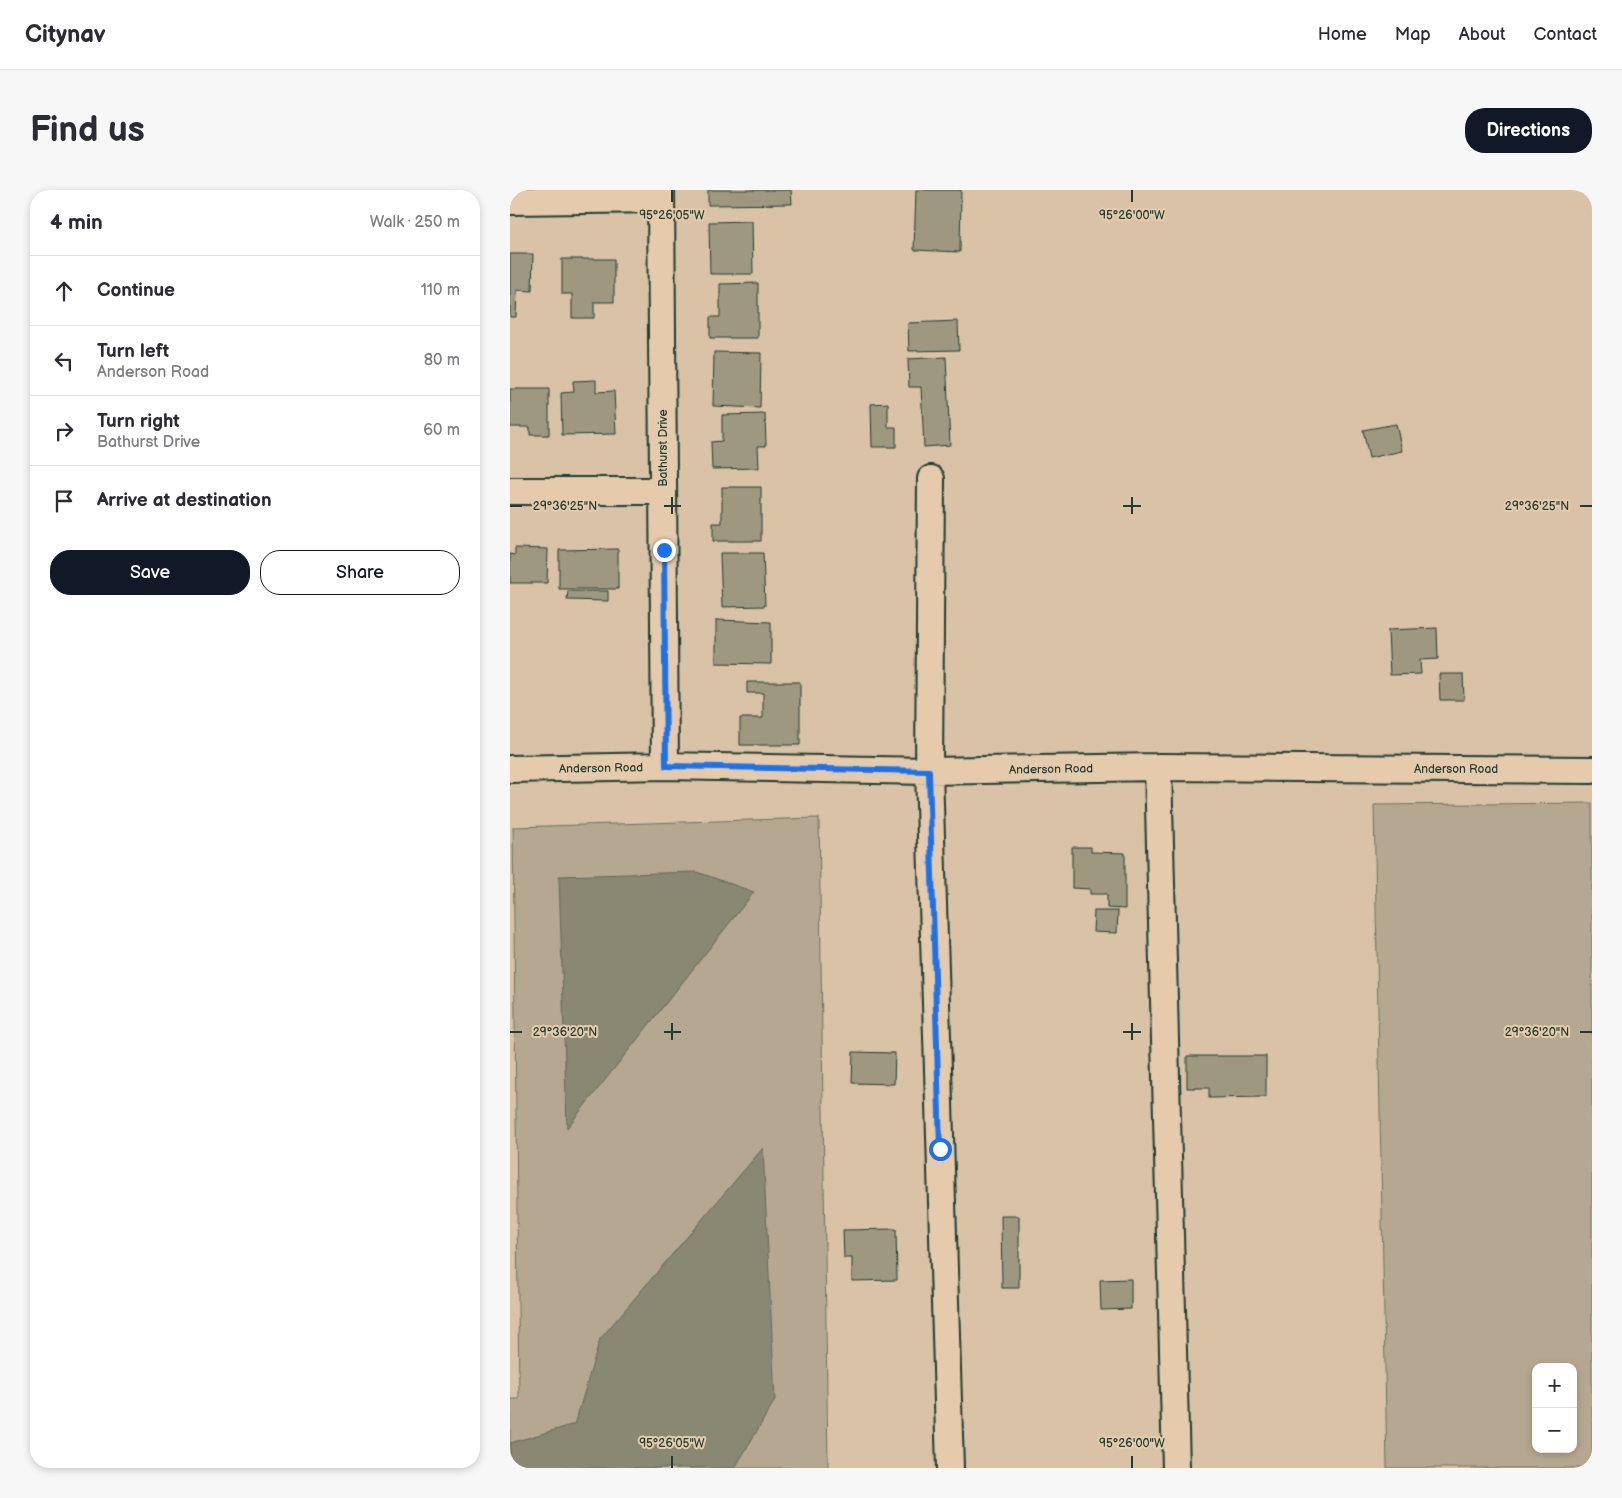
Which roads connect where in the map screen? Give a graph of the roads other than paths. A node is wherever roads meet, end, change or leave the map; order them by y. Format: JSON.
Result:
{"nodes":[{"id":1,"x":661,"y":195,"type":"edge"},
{"id":2,"x":510,"y":201,"type":"edge"},
{"id":3,"x":931,"y":479,"type":"dead end"},
{"id":4,"x":664,"y":490,"type":"junction"},
{"id":5,"x":510,"y":491,"type":"edge"},
{"id":6,"x":666,"y":766,"type":"junction"},
{"id":7,"x":1158,"y":767,"type":"junction"},
{"id":8,"x":510,"y":769,"type":"edge"},
{"id":9,"x":1592,"y":770,"type":"edge"},
{"id":10,"x":929,"y":771,"type":"junction"},
{"id":11,"x":950,"y":1468,"type":"edge"},
{"id":12,"x":1176,"y":1468,"type":"edge"}],
"edges":[{"from":1,"to":2,"type":"street"},
{"from":1,"to":4,"type":"street","name":"Bathurst Drive"},
{"from":3,"to":10,"type":"street"},
{"from":4,"to":5,"type":"street"},
{"from":4,"to":6,"type":"street","name":"Bathurst Drive"},
{"from":6,"to":8,"type":"street","name":"Anderson Road"},
{"from":6,"to":10,"type":"street","name":"Anderson Road"},
{"from":7,"to":9,"type":"street","name":"Anderson Road"},
{"from":7,"to":10,"type":"street","name":"Anderson Road"},
{"from":7,"to":12,"type":"street"},
{"from":10,"to":11,"type":"street"}]}
